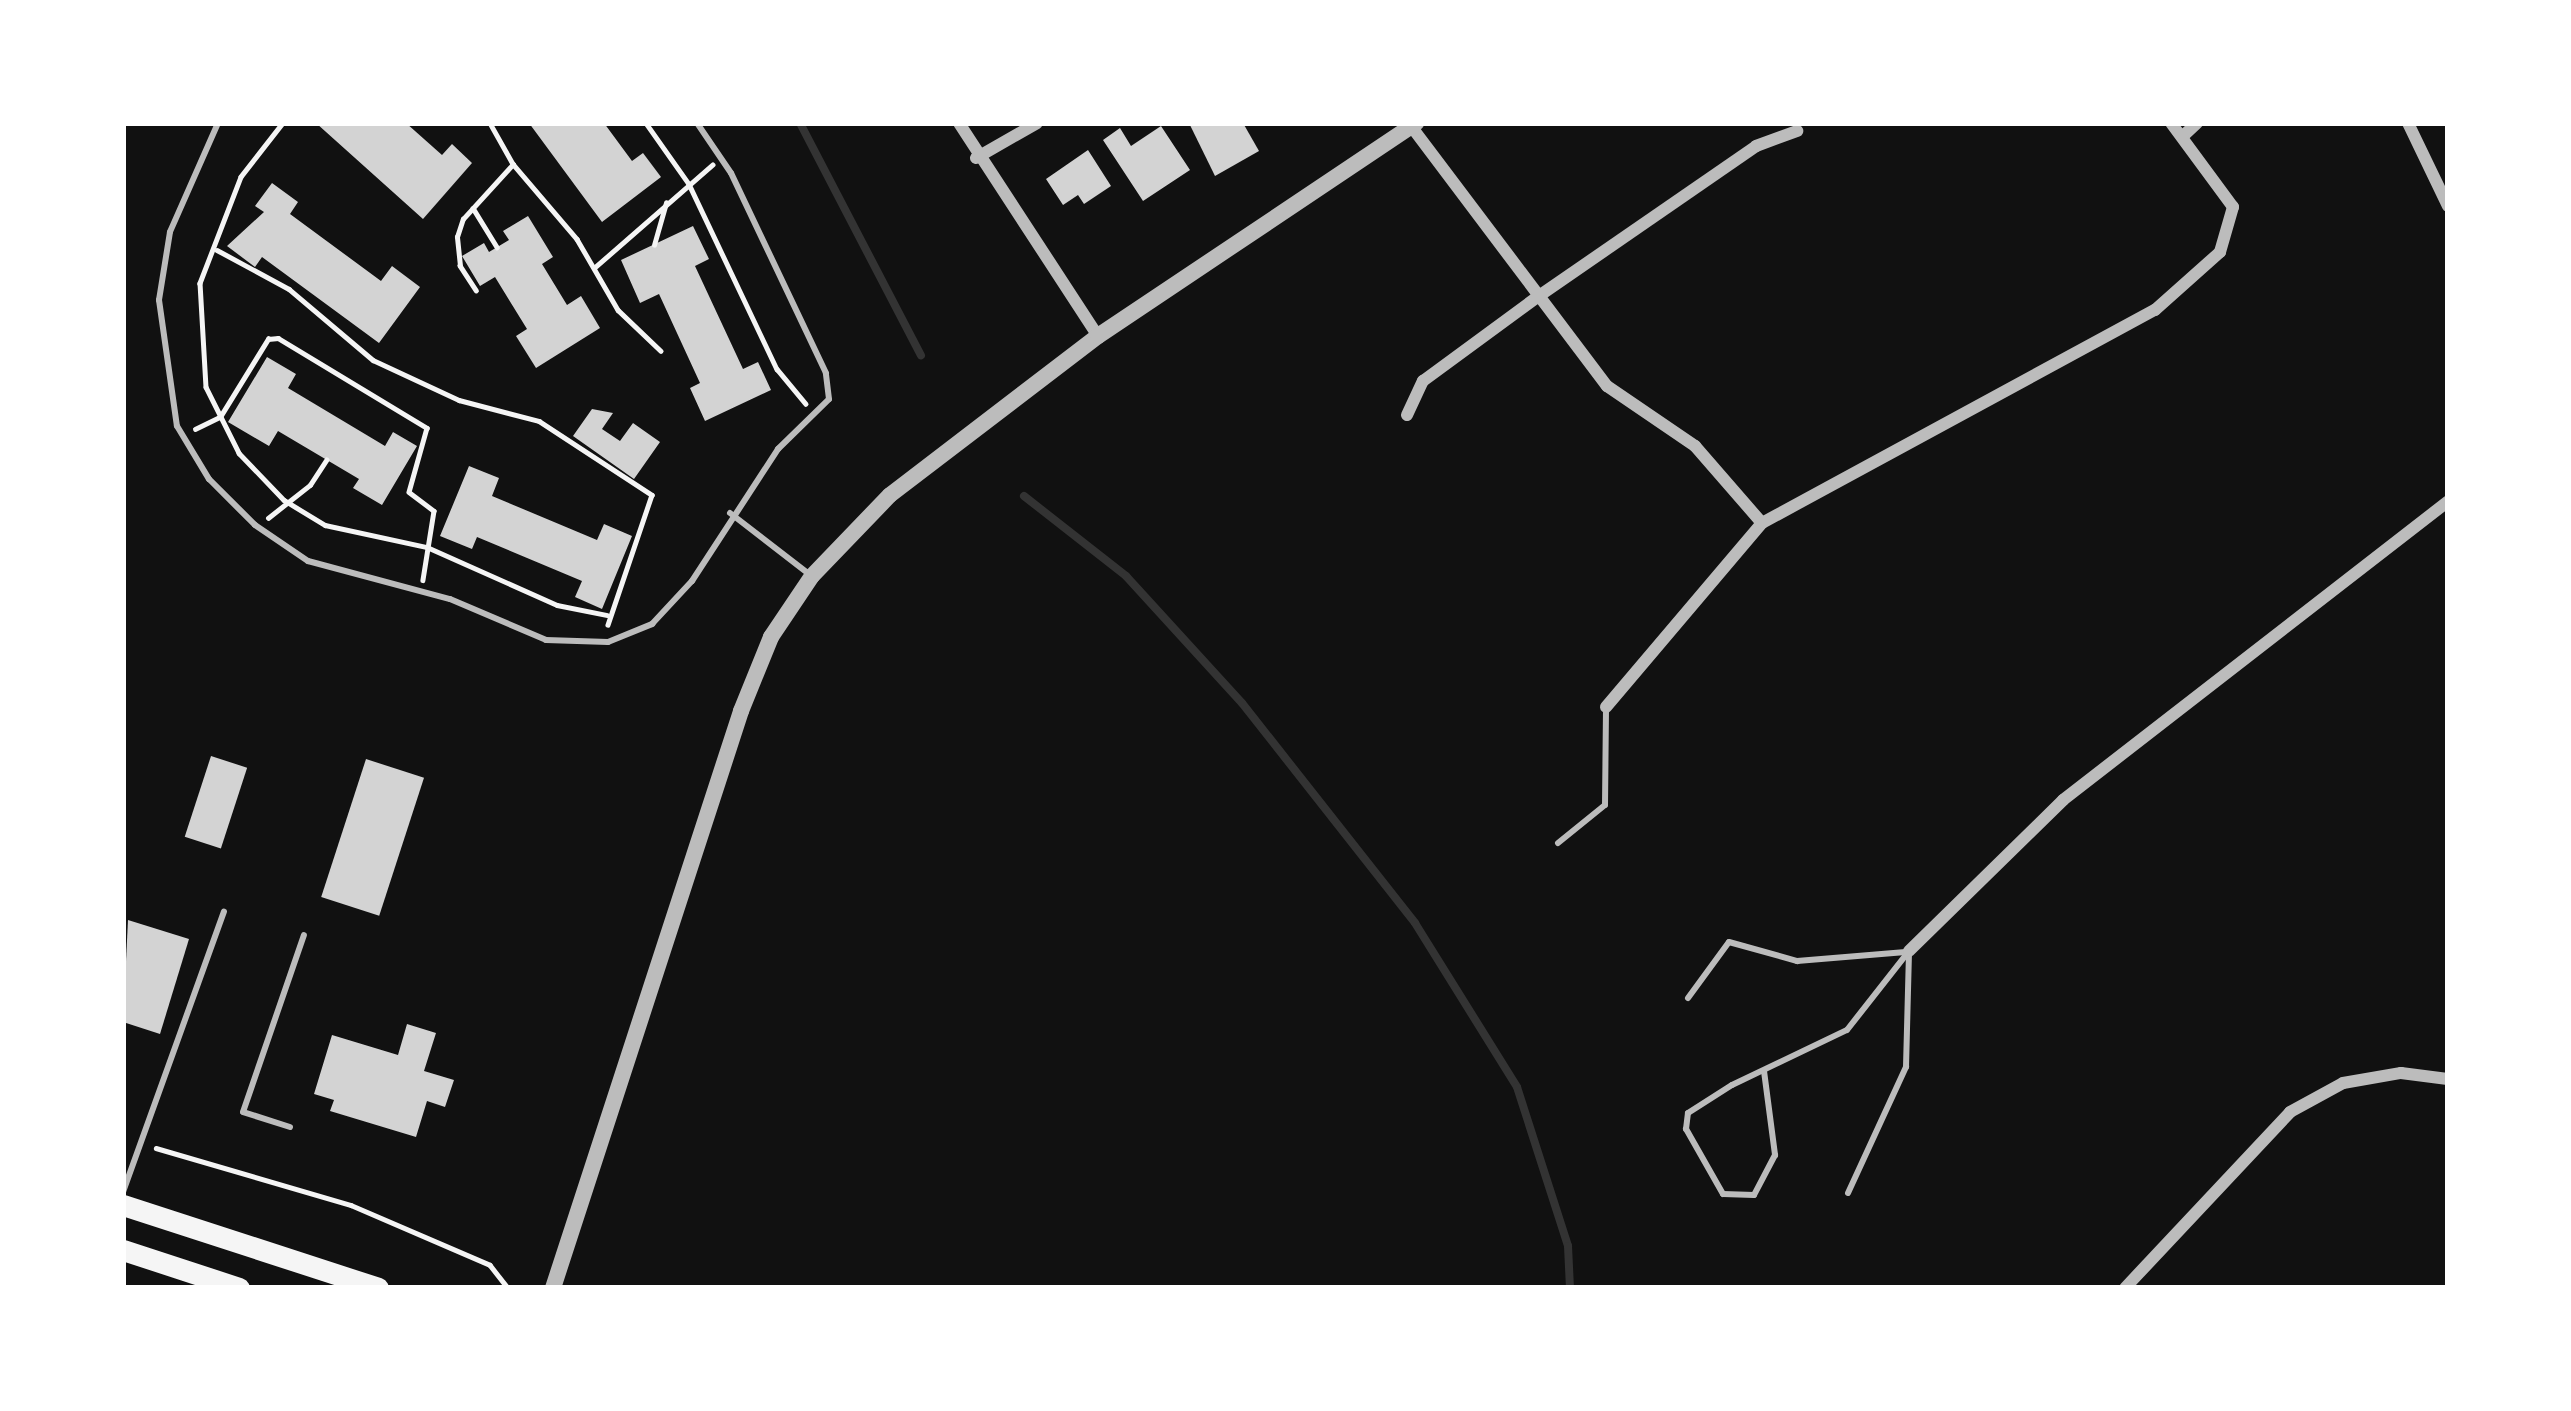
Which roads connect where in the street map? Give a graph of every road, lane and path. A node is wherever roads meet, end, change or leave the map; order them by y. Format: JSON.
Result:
{"nodes":[{"id":1,"x":218,"y":123,"type":"edge"},
{"id":2,"x":283,"y":123,"type":"edge"},
{"id":3,"x":490,"y":123,"type":"edge"},
{"id":4,"x":646,"y":123,"type":"edge"},
{"id":5,"x":697,"y":123,"type":"edge"},
{"id":6,"x":959,"y":123,"type":"edge"},
{"id":7,"x":1037,"y":123,"type":"edge"},
{"id":8,"x":2171,"y":123,"type":"edge"},
{"id":9,"x":2197,"y":123,"type":"edge"},
{"id":10,"x":2408,"y":123,"type":"edge"},
{"id":11,"x":1414,"y":125,"type":"edge"},
{"id":12,"x":1797,"y":131,"type":"dead end"},
{"id":13,"x":2183,"y":136,"type":"junction"},
{"id":14,"x":721,"y":158,"type":"junction"},
{"id":15,"x":976,"y":158,"type":"junction"},
{"id":16,"x":513,"y":164,"type":"junction"},
{"id":17,"x":689,"y":184,"type":"junction"},
{"id":18,"x":666,"y":202,"type":"junction"},
{"id":19,"x":2448,"y":206,"type":"edge"},
{"id":20,"x":473,"y":208,"type":"junction"},
{"id":21,"x":654,"y":245,"type":"dead end"},
{"id":22,"x":497,"y":247,"type":"dead end"},
{"id":23,"x":216,"y":250,"type":"junction"},
{"id":24,"x":595,"y":268,"type":"junction"},
{"id":25,"x":476,"y":291,"type":"dead end"},
{"id":26,"x":1537,"y":298,"type":"junction"},
{"id":27,"x":1098,"y":336,"type":"junction"},
{"id":28,"x":662,"y":351,"type":"dead end"},
{"id":29,"x":814,"y":413,"type":"junction"},
{"id":30,"x":1407,"y":415,"type":"dead end"},
{"id":31,"x":220,"y":417,"type":"junction"},
{"id":32,"x":183,"y":435,"type":"junction"},
{"id":33,"x":326,"y":460,"type":"dead end"},
{"id":34,"x":284,"y":500,"type":"junction"},
{"id":35,"x":2448,"y":501,"type":"edge"},
{"id":36,"x":730,"y":513,"type":"junction"},
{"id":37,"x":1762,"y":523,"type":"junction"},
{"id":38,"x":259,"y":528,"type":"junction"},
{"id":39,"x":427,"y":547,"type":"junction"},
{"id":40,"x":812,"y":576,"type":"junction"},
{"id":41,"x":422,"y":592,"type":"junction"},
{"id":42,"x":607,"y":615,"type":"junction"},
{"id":43,"x":608,"y":643,"type":"junction"},
{"id":44,"x":1606,"y":706,"type":"joint"},
{"id":45,"x":1558,"y":843,"type":"dead end"},
{"id":46,"x":224,"y":912,"type":"dead end"},
{"id":47,"x":304,"y":935,"type":"dead end"},
{"id":48,"x":1909,"y":951,"type":"junction"},
{"id":49,"x":1688,"y":998,"type":"dead end"},
{"id":50,"x":1764,"y":1071,"type":"junction"},
{"id":51,"x":2448,"y":1078,"type":"edge"},
{"id":52,"x":290,"y":1126,"type":"dead end"},
{"id":53,"x":140,"y":1143,"type":"junction"},
{"id":54,"x":123,"y":1192,"type":"edge"},
{"id":55,"x":1848,"y":1193,"type":"dead end"},
{"id":56,"x":123,"y":1205,"type":"edge"},
{"id":57,"x":123,"y":1250,"type":"edge"},
{"id":58,"x":228,"y":1286,"type":"edge"},
{"id":59,"x":378,"y":1288,"type":"edge"},
{"id":60,"x":508,"y":1288,"type":"edge"},
{"id":61,"x":553,"y":1288,"type":"edge"},
{"id":62,"x":2125,"y":1288,"type":"edge"}],
"edges":[{"from":1,"to":32,"type":"lane"},
{"from":2,"to":23,"type":"path"},
{"from":3,"to":16,"type":"path"},
{"from":4,"to":17,"type":"path"},
{"from":5,"to":14,"type":"lane"},
{"from":6,"to":15,"type":"street"},
{"from":7,"to":15,"type":"street"},
{"from":8,"to":13,"type":"street"},
{"from":9,"to":13,"type":"street"},
{"from":10,"to":19,"type":"street"},
{"from":11,"to":26,"type":"street"},
{"from":11,"to":27,"type":"street"},
{"from":12,"to":26,"type":"street"},
{"from":13,"to":37,"type":"street"},
{"from":14,"to":17,"type":"path"},
{"from":14,"to":29,"type":"lane"},
{"from":15,"to":27,"type":"street"},
{"from":16,"to":20,"type":"path"},
{"from":16,"to":24,"type":"path"},
{"from":17,"to":18,"type":"path"},
{"from":17,"to":29,"type":"path"},
{"from":18,"to":21,"type":"path"},
{"from":18,"to":24,"type":"path"},
{"from":20,"to":22,"type":"path"},
{"from":20,"to":25,"type":"path"},
{"from":23,"to":31,"type":"path"},
{"from":23,"to":42,"type":"path"},
{"from":24,"to":28,"type":"path"},
{"from":26,"to":30,"type":"street"},
{"from":26,"to":37,"type":"street"},
{"from":27,"to":40,"type":"street"},
{"from":29,"to":36,"type":"lane"},
{"from":31,"to":32,"type":"path"},
{"from":31,"to":34,"type":"path"},
{"from":31,"to":39,"type":"path"},
{"from":32,"to":38,"type":"lane"},
{"from":33,"to":34,"type":"path"},
{"from":34,"to":38,"type":"path"},
{"from":34,"to":39,"type":"path"},
{"from":35,"to":48,"type":"street"},
{"from":36,"to":40,"type":"lane"},
{"from":36,"to":43,"type":"lane"},
{"from":37,"to":44,"type":"street"},
{"from":38,"to":41,"type":"lane"},
{"from":39,"to":41,"type":"path"},
{"from":39,"to":42,"type":"path"},
{"from":40,"to":61,"type":"street"},
{"from":41,"to":43,"type":"lane"},
{"from":42,"to":43,"type":"path"},
{"from":44,"to":45,"type":"lane"},
{"from":46,"to":53,"type":"lane"},
{"from":47,"to":52,"type":"lane"},
{"from":48,"to":49,"type":"lane"},
{"from":48,"to":50,"type":"lane"},
{"from":48,"to":55,"type":"lane"},
{"from":50,"to":50,"type":"lane"},
{"from":51,"to":62,"type":"street"},
{"from":53,"to":54,"type":"lane"},
{"from":53,"to":60,"type":"path"},
{"from":56,"to":59,"type":"main road"},
{"from":57,"to":58,"type":"main road"}]}
